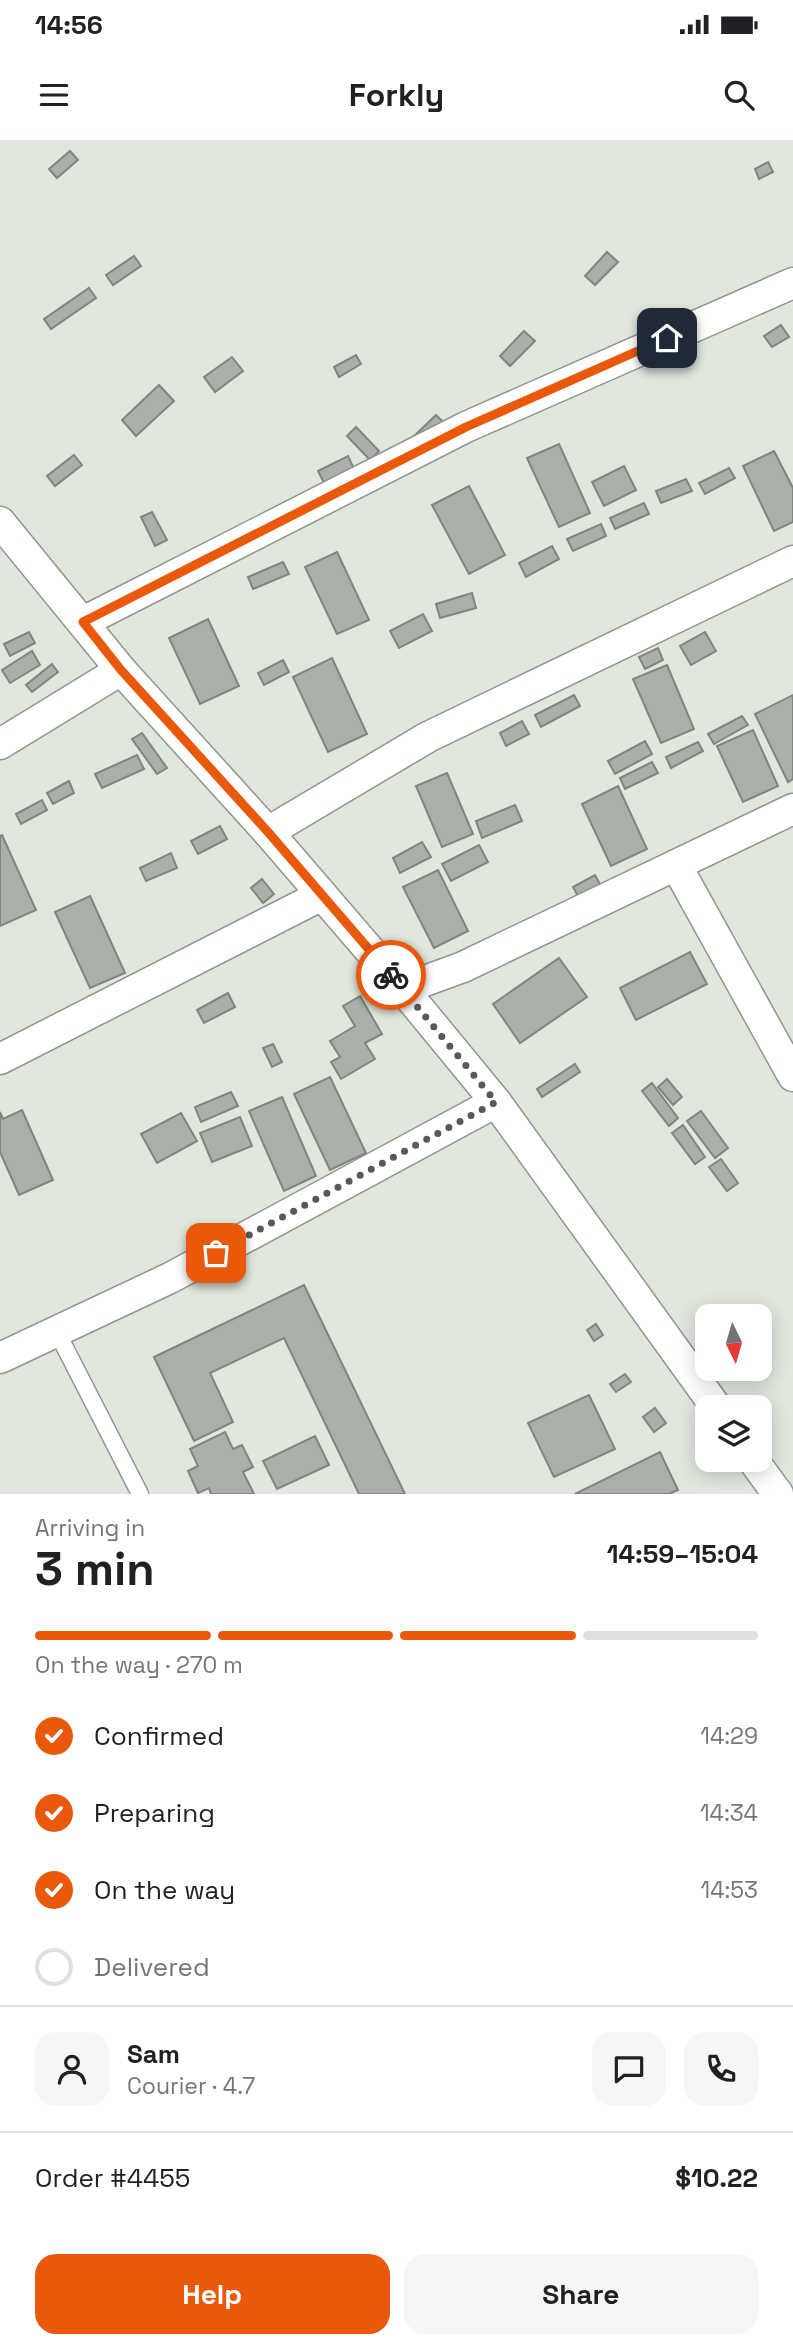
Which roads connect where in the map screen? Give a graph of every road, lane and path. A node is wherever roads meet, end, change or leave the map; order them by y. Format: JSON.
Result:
{"nodes":[{"id":1,"x":793,"y":283,"type":"edge"},
{"id":2,"x":0,"y":522,"type":"edge"},
{"id":3,"x":793,"y":561,"type":"edge"},
{"id":4,"x":83,"y":622,"type":"junction"},
{"id":5,"x":121,"y":670,"type":"junction"},
{"id":6,"x":0,"y":744,"type":"edge"},
{"id":7,"x":793,"y":809,"type":"edge"},
{"id":8,"x":268,"y":832,"type":"junction"},
{"id":9,"x":676,"y":865,"type":"junction"},
{"id":10,"x":322,"y":895,"type":"junction"},
{"id":11,"x":403,"y":989,"type":"junction"},
{"id":12,"x":0,"y":1059,"type":"edge"},
{"id":13,"x":793,"y":1076,"type":"edge"},
{"id":14,"x":496,"y":1102,"type":"junction"},
{"id":15,"x":57,"y":1332,"type":"junction"},
{"id":16,"x":0,"y":1358,"type":"edge"},
{"id":17,"x":707,"y":1395,"type":"edge"},
{"id":18,"x":762,"y":1472,"type":"edge"},
{"id":19,"x":140,"y":1494,"type":"edge"},
{"id":20,"x":778,"y":1494,"type":"edge"}],
"edges":[{"from":1,"to":4,"type":"street"},
{"from":2,"to":4,"type":"street"},
{"from":3,"to":8,"type":"street"},
{"from":4,"to":5,"type":"street"},
{"from":5,"to":6,"type":"street"},
{"from":5,"to":8,"type":"street"},
{"from":7,"to":9,"type":"street"},
{"from":8,"to":10,"type":"street"},
{"from":9,"to":11,"type":"street"},
{"from":9,"to":13,"type":"street"},
{"from":10,"to":11,"type":"street"},
{"from":10,"to":12,"type":"street"},
{"from":11,"to":14,"type":"street"},
{"from":14,"to":15,"type":"street"},
{"from":14,"to":17,"type":"street"},
{"from":15,"to":16,"type":"street"},
{"from":15,"to":19,"type":"lane"},
{"from":18,"to":20,"type":"street"}]}
